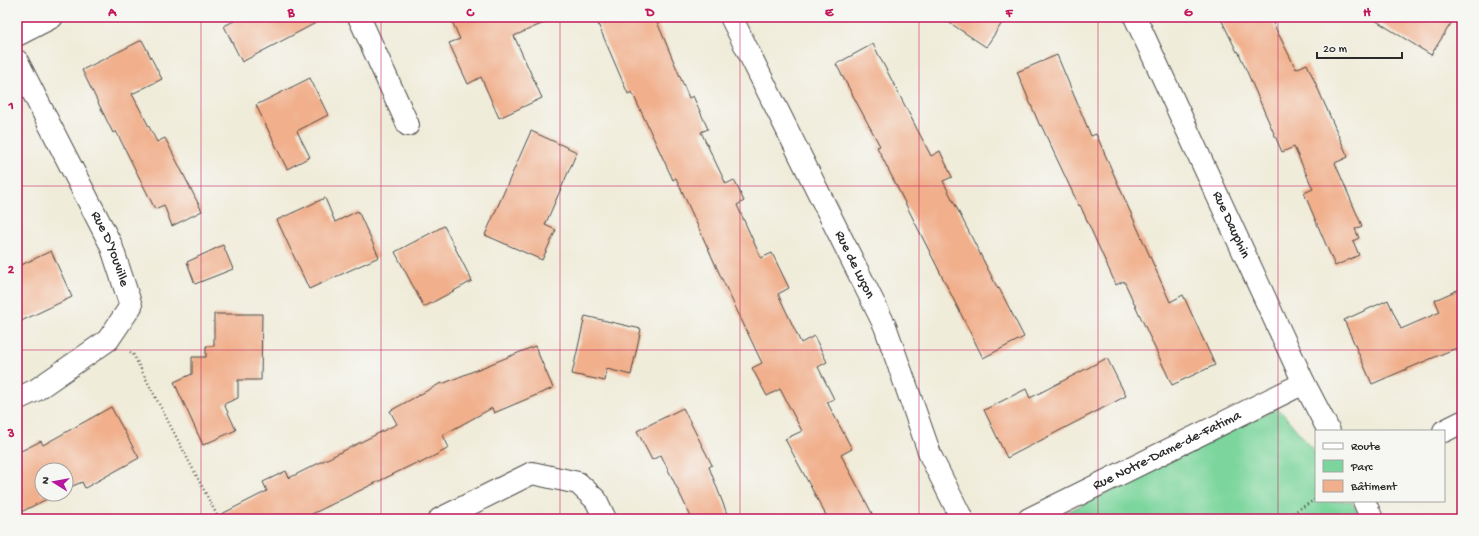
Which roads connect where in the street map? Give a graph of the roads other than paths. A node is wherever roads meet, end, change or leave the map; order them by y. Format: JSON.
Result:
{"nodes":[{"id":1,"x":52,"y":17,"type":"edge"},
{"id":2,"x":359,"y":17,"type":"edge"},
{"id":3,"x":731,"y":17,"type":"edge"},
{"id":4,"x":1135,"y":17,"type":"edge"},
{"id":5,"x":17,"y":35,"type":"edge"},
{"id":6,"x":17,"y":61,"type":"edge"},
{"id":7,"x":408,"y":125,"type":"dead end"},
{"id":8,"x":1304,"y":383,"type":"junction"},
{"id":9,"x":17,"y":398,"type":"edge"},
{"id":10,"x":1462,"y":422,"type":"edge"},
{"id":11,"x":1328,"y":430,"type":"edge"},
{"id":12,"x":1445,"y":430,"type":"edge"},
{"id":13,"x":1364,"y":502,"type":"edge"},
{"id":14,"x":440,"y":519,"type":"edge"},
{"id":15,"x":605,"y":519,"type":"edge"},
{"id":16,"x":962,"y":519,"type":"edge"},
{"id":17,"x":1030,"y":519,"type":"edge"},
{"id":18,"x":1372,"y":519,"type":"edge"}],
"edges":[{"from":1,"to":5,"type":"street"},
{"from":2,"to":7,"type":"street"},
{"from":3,"to":16,"type":"street","name":"Rue de Luçon"},
{"from":4,"to":8,"type":"street","name":"Rue Dauphin"},
{"from":6,"to":9,"type":"street","name":"Rue D'Youville"},
{"from":8,"to":11,"type":"street","name":"Rue Dauphin"},
{"from":8,"to":17,"type":"street","name":"Rue Notre-Dame-de-Fatima"},
{"from":10,"to":12,"type":"street"},
{"from":13,"to":18,"type":"street"},
{"from":14,"to":15,"type":"street"}]}
